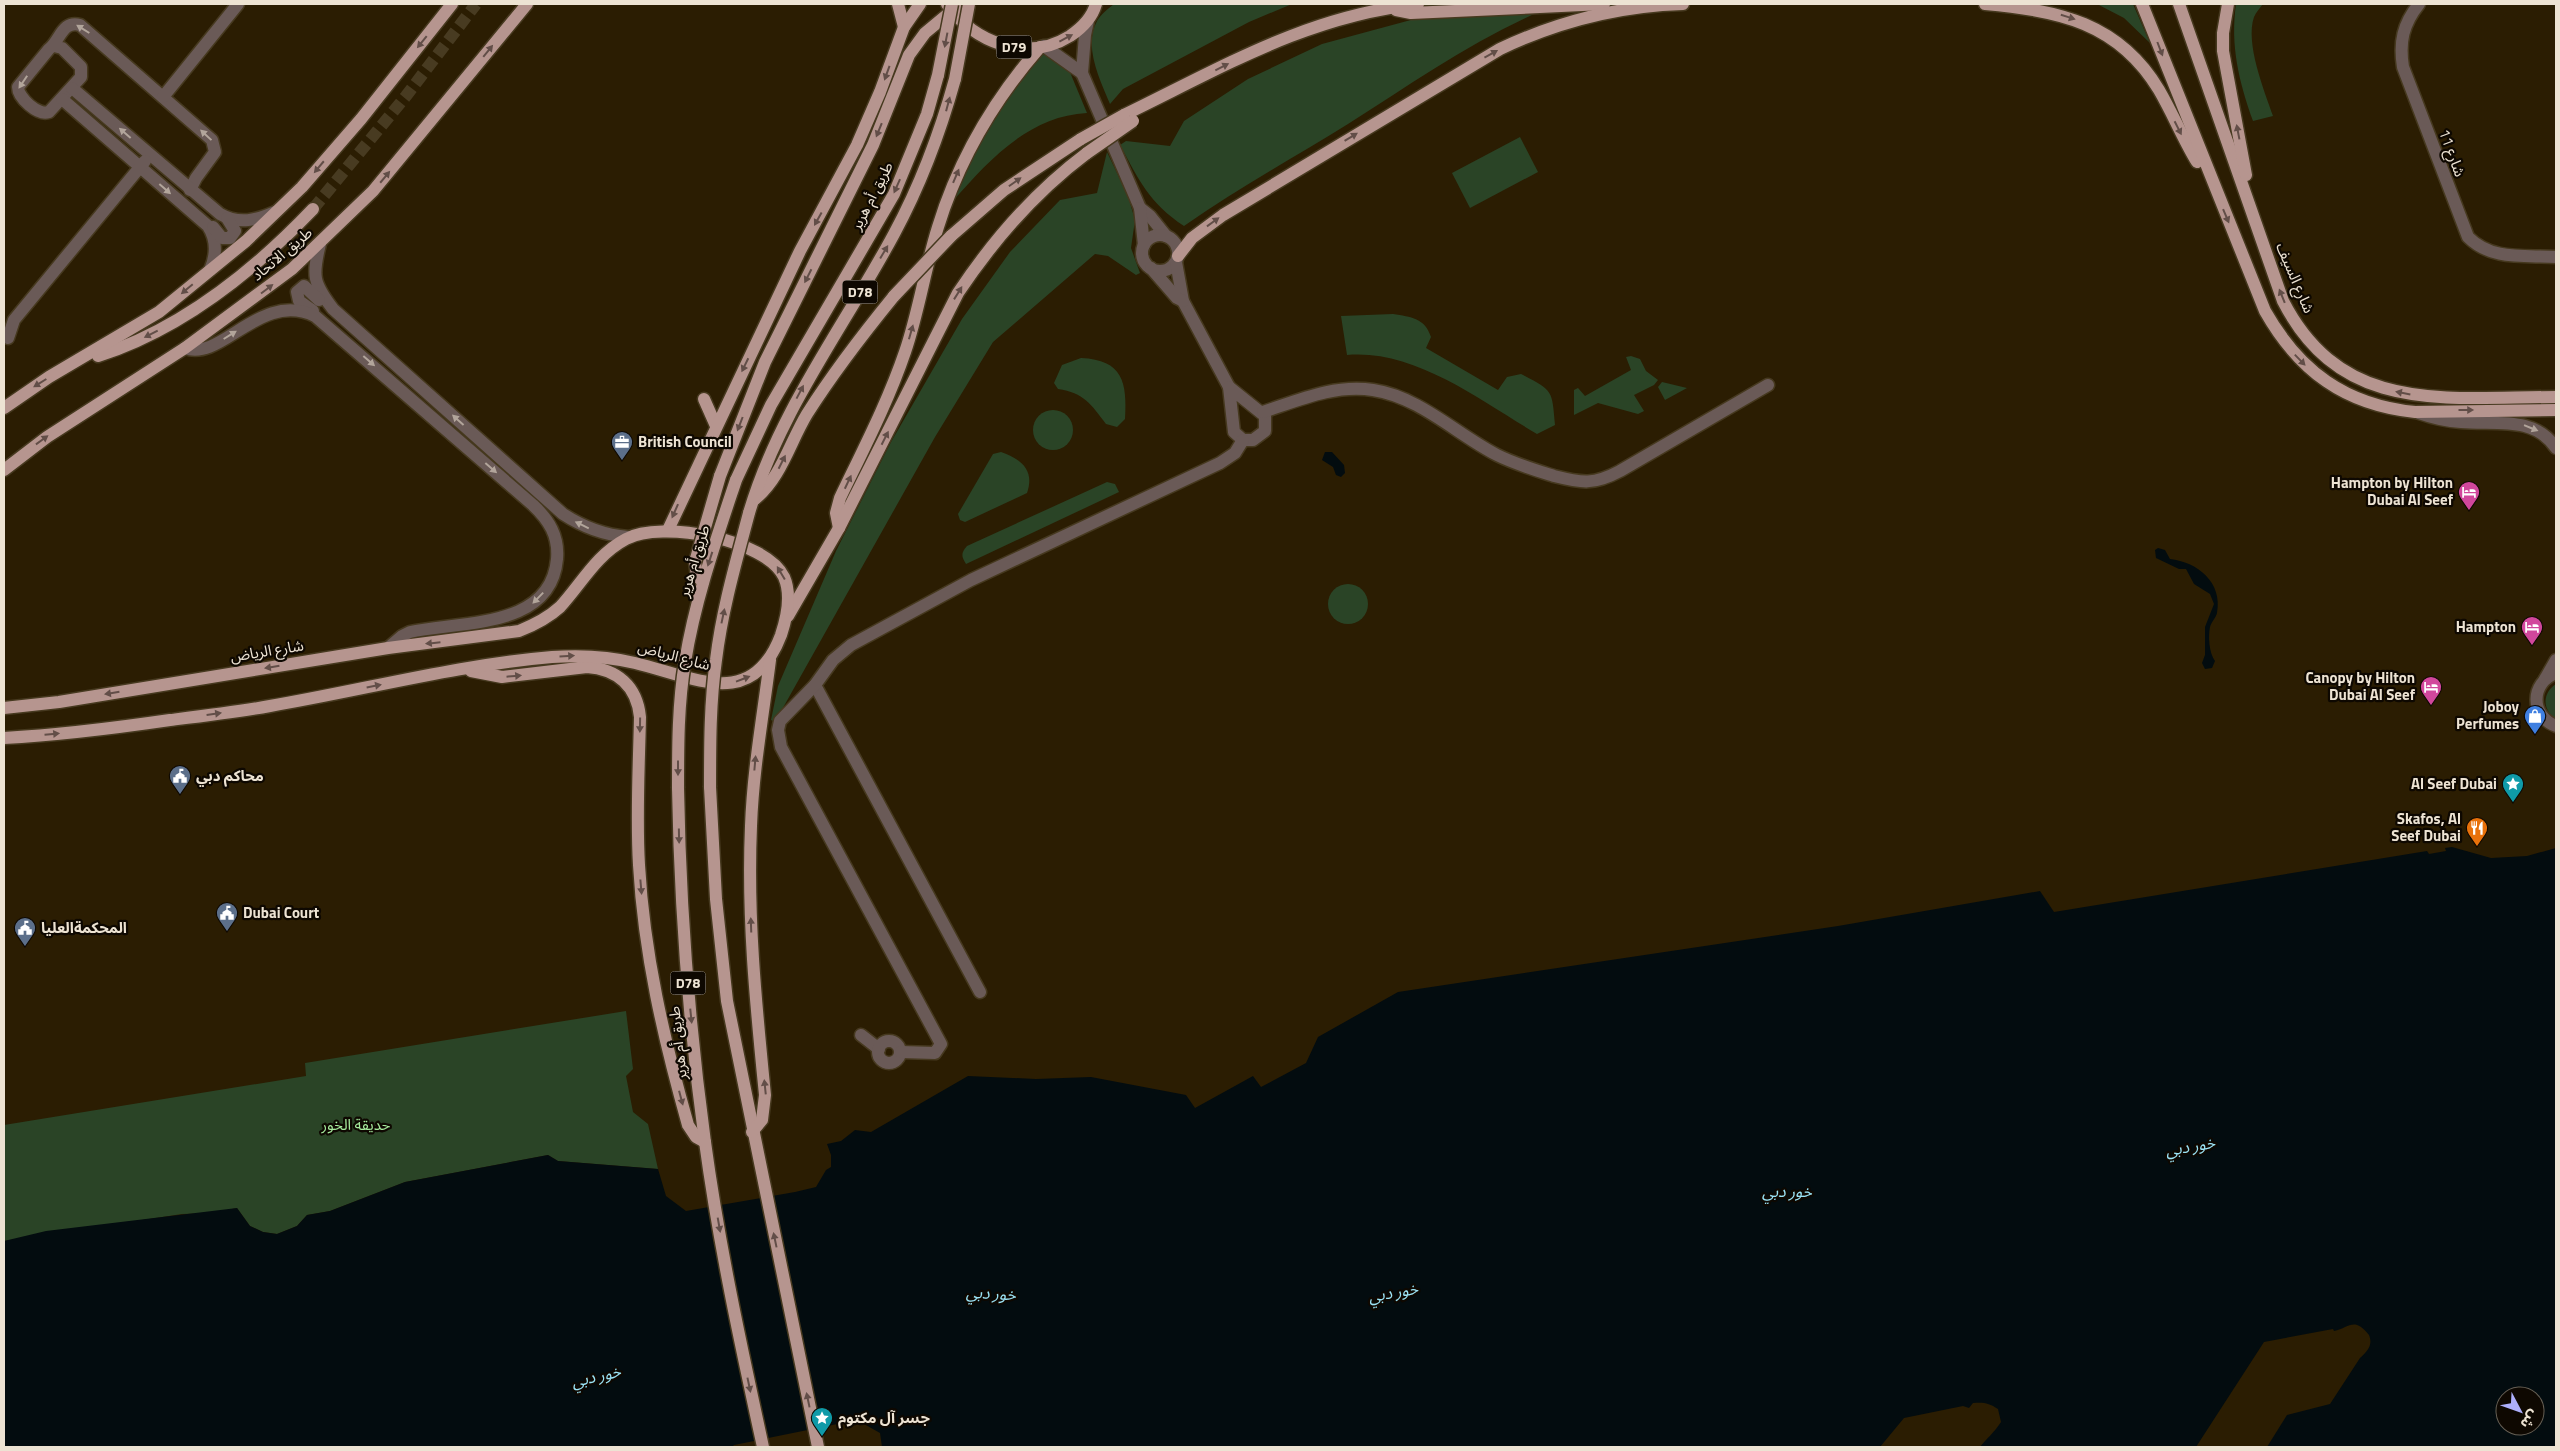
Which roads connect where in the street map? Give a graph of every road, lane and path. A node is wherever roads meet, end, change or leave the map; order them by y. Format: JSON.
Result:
{"nodes":[{"id":1,"x":238,"y":4,"type":"edge"},
{"id":2,"x":452,"y":4,"type":"edge"},
{"id":3,"x":527,"y":4,"type":"edge"},
{"id":4,"x":898,"y":4,"type":"edge"},
{"id":5,"x":920,"y":4,"type":"edge"},
{"id":6,"x":969,"y":4,"type":"edge"},
{"id":7,"x":1096,"y":4,"type":"edge"},
{"id":8,"x":1418,"y":4,"type":"edge"},
{"id":9,"x":1604,"y":4,"type":"edge"},
{"id":10,"x":1658,"y":4,"type":"edge"},
{"id":11,"x":1683,"y":4,"type":"edge"},
{"id":12,"x":1985,"y":4,"type":"edge"},
{"id":13,"x":2142,"y":4,"type":"edge"},
{"id":14,"x":2179,"y":4,"type":"edge"},
{"id":15,"x":2228,"y":4,"type":"edge"},
{"id":16,"x":2419,"y":4,"type":"edge"},
{"id":17,"x":953,"y":5,"type":"edge"},
{"id":18,"x":1392,"y":7,"type":"junction"},
{"id":19,"x":1088,"y":21,"type":"junction"},
{"id":20,"x":904,"y":27,"type":"junction"},
{"id":21,"x":54,"y":46,"type":"junction"},
{"id":22,"x":1042,"y":47,"type":"junction"},
{"id":23,"x":1082,"y":73,"type":"junction"},
{"id":24,"x":72,"y":88,"type":"junction"},
{"id":25,"x":163,"y":97,"type":"junction"},
{"id":26,"x":62,"y":99,"type":"junction"},
{"id":27,"x":1129,"y":118,"type":"junction"},
{"id":28,"x":150,"y":155,"type":"junction"},
{"id":29,"x":140,"y":167,"type":"junction"},
{"id":30,"x":190,"y":190,"type":"junction"},
{"id":31,"x":2217,"y":194,"type":"junction"},
{"id":32,"x":1140,"y":208,"type":"junction"},
{"id":33,"x":313,"y":209,"type":"tunnel mouth"},
{"id":34,"x":280,"y":210,"type":"junction"},
{"id":35,"x":2253,"y":214,"type":"junction"},
{"id":36,"x":228,"y":218,"type":"junction"},
{"id":37,"x":201,"y":220,"type":"junction"},
{"id":38,"x":1166,"y":236,"type":"junction"},
{"id":39,"x":320,"y":244,"type":"junction"},
{"id":40,"x":1144,"y":245,"type":"junction"},
{"id":41,"x":2552,"y":256,"type":"edge"},
{"id":42,"x":1177,"y":259,"type":"junction"},
{"id":43,"x":1151,"y":268,"type":"junction"},
{"id":44,"x":210,"y":270,"type":"junction"},
{"id":45,"x":1183,"y":301,"type":"junction"},
{"id":46,"x":334,"y":309,"type":"junction"},
{"id":47,"x":321,"y":320,"type":"junction"},
{"id":48,"x":6,"y":332,"type":"edge"},
{"id":49,"x":186,"y":348,"type":"junction"},
{"id":50,"x":78,"y":362,"type":"junction"},
{"id":51,"x":1768,"y":385,"type":"dead end"},
{"id":52,"x":1228,"y":387,"type":"junction"},
{"id":53,"x":2556,"y":397,"type":"edge"},
{"id":54,"x":704,"y":399,"type":"dead end"},
{"id":55,"x":4,"y":408,"type":"edge"},
{"id":56,"x":2556,"y":410,"type":"edge"},
{"id":57,"x":1263,"y":412,"type":"junction"},
{"id":58,"x":2415,"y":412,"type":"junction"},
{"id":59,"x":716,"y":426,"type":"junction"},
{"id":60,"x":1243,"y":440,"type":"junction"},
{"id":61,"x":2556,"y":448,"type":"edge"},
{"id":62,"x":4,"y":470,"type":"edge"},
{"id":63,"x":752,"y":500,"type":"junction"},
{"id":64,"x":839,"y":528,"type":"junction"},
{"id":65,"x":668,"y":530,"type":"junction"},
{"id":66,"x":628,"y":537,"type":"junction"},
{"id":67,"x":703,"y":582,"type":"junction"},
{"id":68,"x":786,"y":620,"type":"junction"},
{"id":69,"x":388,"y":648,"type":"junction"},
{"id":70,"x":770,"y":660,"type":"junction"},
{"id":71,"x":2556,"y":660,"type":"edge"},
{"id":72,"x":467,"y":669,"type":"junction"},
{"id":73,"x":2551,"y":676,"type":"edge"},
{"id":74,"x":815,"y":685,"type":"junction"},
{"id":75,"x":5,"y":708,"type":"edge"},
{"id":76,"x":2556,"y":726,"type":"edge"},
{"id":77,"x":4,"y":738,"type":"edge"},
{"id":78,"x":980,"y":992,"type":"dead end"},
{"id":79,"x":861,"y":1036,"type":"dead end"},
{"id":80,"x":878,"y":1049,"type":"junction"},
{"id":81,"x":901,"y":1052,"type":"junction"},
{"id":82,"x":752,"y":1132,"type":"junction"},
{"id":83,"x":705,"y":1142,"type":"junction"},
{"id":84,"x":763,"y":1447,"type":"edge"},
{"id":85,"x":818,"y":1447,"type":"edge"}],
"edges":[{"from":1,"to":25,"type":"street"},
{"from":2,"to":34,"type":"main road","one_way":true},
{"from":39,"to":3,"type":"main road","name":"طريق الاتحاد","one_way":true},
{"from":4,"to":20,"type":"main road"},
{"from":5,"to":20,"type":"main road"},
{"from":63,"to":6,"type":"main road","number":"D78","one_way":true,"bridge":true},
{"from":7,"to":19,"type":"main road"},
{"from":8,"to":18,"type":"main road"},
{"from":9,"to":18,"type":"main road"},
{"from":10,"to":11,"type":"main road"},
{"from":42,"to":10,"type":"main road","one_way":true},
{"from":12,"to":31,"type":"main road","one_way":true},
{"from":13,"to":31,"type":"main road","one_way":true},
{"from":14,"to":35,"type":"main road","name":"شارع السيف"},
{"from":35,"to":15,"type":"main road","one_way":true},
{"from":16,"to":41,"type":"street","name":"شارع 11"},
{"from":17,"to":22,"type":"main road","number":"D79"},
{"from":17,"to":67,"type":"main road","name":"طريق أم هرير","number":"D78","one_way":true,"bridge":true},
{"from":17,"to":67,"type":"main road","one_way":true,"bridge":true},
{"from":27,"to":18,"type":"main road","one_way":true},
{"from":22,"to":19,"type":"main road","number":"D79","one_way":true},
{"from":19,"to":23,"type":"street"},
{"from":20,"to":59,"type":"main road","one_way":true},
{"from":21,"to":24,"type":"street"},
{"from":25,"to":21,"type":"street","one_way":true},
{"from":21,"to":26,"type":"street","one_way":true},
{"from":22,"to":23,"type":"street"},
{"from":64,"to":22,"type":"main road","one_way":true},
{"from":23,"to":32,"type":"street"},
{"from":24,"to":26,"type":"street"},
{"from":28,"to":24,"type":"street","one_way":true},
{"from":30,"to":25,"type":"street","one_way":true},
{"from":26,"to":29,"type":"street"},
{"from":63,"to":27,"type":"main road","one_way":true,"bridge":true},
{"from":64,"to":27,"type":"main road","one_way":true,"bridge":true},
{"from":28,"to":29,"type":"street"},
{"from":28,"to":30,"type":"street"},
{"from":29,"to":37,"type":"street","one_way":true},
{"from":29,"to":48,"type":"street"},
{"from":30,"to":36,"type":"street"},
{"from":31,"to":58,"type":"main road","one_way":true},
{"from":32,"to":38,"type":"street"},
{"from":32,"to":40,"type":"street"},
{"from":33,"to":50,"type":"main road","one_way":true},
{"from":34,"to":36,"type":"street"},
{"from":34,"to":44,"type":"main road"},
{"from":53,"to":35,"type":"main road","name":"شارع السيف","one_way":true},
{"from":36,"to":37,"type":"street"},
{"from":37,"to":44,"type":"street"},
{"from":38,"to":40,"type":"street"},
{"from":38,"to":42,"type":"street"},
{"from":39,"to":46,"type":"street"},
{"from":49,"to":39,"type":"main road","name":"طريق الاتحاد","one_way":true},
{"from":40,"to":43,"type":"street"},
{"from":42,"to":43,"type":"street"},
{"from":42,"to":45,"type":"street"},
{"from":43,"to":45,"type":"street"},
{"from":44,"to":50,"type":"main road","one_way":true},
{"from":45,"to":52,"type":"street"},
{"from":46,"to":47,"type":"street"},
{"from":66,"to":46,"type":"street","one_way":true},
{"from":49,"to":47,"type":"street","one_way":true},
{"from":47,"to":69,"type":"street","one_way":true},
{"from":62,"to":49,"type":"main road","name":"طريق الاتحاد","one_way":true},
{"from":50,"to":55,"type":"main road","one_way":true},
{"from":51,"to":57,"type":"street"},
{"from":52,"to":57,"type":"street"},
{"from":52,"to":60,"type":"street"},
{"from":54,"to":59,"type":"main road"},
{"from":58,"to":56,"type":"main road","one_way":true},
{"from":57,"to":60,"type":"street"},
{"from":58,"to":61,"type":"street","one_way":true},
{"from":59,"to":65,"type":"main road","one_way":true},
{"from":60,"to":74,"type":"street"},
{"from":82,"to":63,"type":"main road","number":"D78","one_way":true,"bridge":true},
{"from":64,"to":68,"type":"main road"},
{"from":65,"to":66,"type":"main road","name":"شارع الرياض"},
{"from":68,"to":65,"type":"main road","name":"شارع الرياض","one_way":true},
{"from":66,"to":69,"type":"main road","name":"شارع الرياض","one_way":true},
{"from":67,"to":83,"type":"main road","name":"طريق أم هرير","number":"D78","one_way":true,"bridge":true},
{"from":68,"to":70,"type":"main road","name":"شارع الرياض"},
{"from":69,"to":75,"type":"main road","name":"شارع الرياض","one_way":true},
{"from":72,"to":70,"type":"main road","name":"شارع الرياض","one_way":true},
{"from":82,"to":70,"type":"main road","one_way":true},
{"from":71,"to":73,"type":"street"},
{"from":77,"to":72,"type":"main road","name":"شارع الرياض","one_way":true},
{"from":72,"to":83,"type":"main road","one_way":true},
{"from":73,"to":76,"type":"street"},
{"from":74,"to":78,"type":"street"},
{"from":74,"to":81,"type":"street"},
{"from":79,"to":80,"type":"street"},
{"from":80,"to":81,"type":"street"},
{"from":80,"to":81,"type":"street"},
{"from":85,"to":82,"type":"main road","number":"D78","one_way":true},
{"from":83,"to":84,"type":"main road","name":"طريق أم هرير","number":"D78","one_way":true}]}
